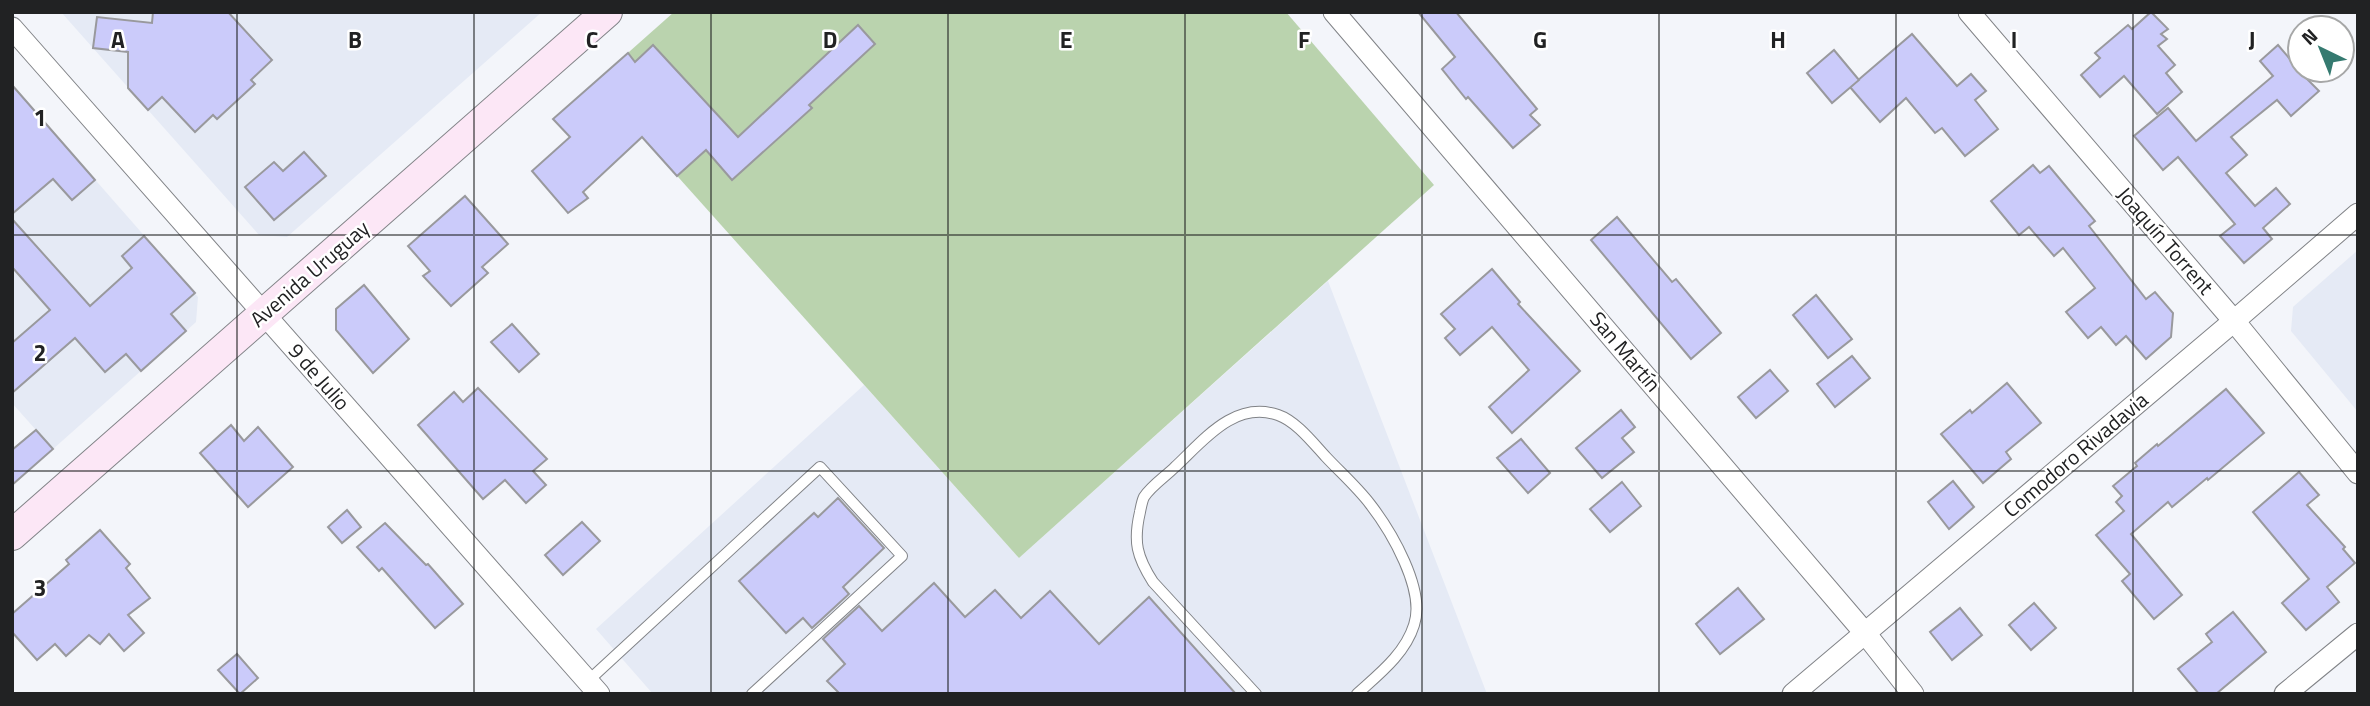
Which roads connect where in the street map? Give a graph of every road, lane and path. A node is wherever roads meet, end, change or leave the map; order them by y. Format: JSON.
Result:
{"nodes":[{"id":1,"x":607,"y":12,"type":"edge"},
{"id":2,"x":1969,"y":12,"type":"edge"},
{"id":3,"x":1345,"y":16,"type":"edge"},
{"id":4,"x":12,"y":28,"type":"edge"},
{"id":5,"x":2358,"y":214,"type":"edge"},
{"id":6,"x":264,"y":314,"type":"junction"},
{"id":7,"x":2234,"y":321,"type":"junction"},
{"id":8,"x":2358,"y":473,"type":"edge"},
{"id":9,"x":12,"y":535,"type":"edge"},
{"id":10,"x":1865,"y":634,"type":"junction"},
{"id":11,"x":2358,"y":634,"type":"edge"},
{"id":12,"x":593,"y":687,"type":"edge"},
{"id":13,"x":752,"y":694,"type":"edge"},
{"id":14,"x":1256,"y":694,"type":"edge"},
{"id":15,"x":1357,"y":694,"type":"edge"},
{"id":16,"x":1793,"y":694,"type":"edge"},
{"id":17,"x":1913,"y":694,"type":"edge"},
{"id":18,"x":2285,"y":694,"type":"edge"}],
"edges":[{"from":1,"to":6,"type":"main road","name":"Avenida Uruguay"},
{"from":2,"to":7,"type":"street","name":"Joaquín Torrent"},
{"from":3,"to":10,"type":"street","name":"San Martín"},
{"from":4,"to":6,"type":"street","name":"9 de Julio"},
{"from":5,"to":7,"type":"street","name":"Comodoro Rivadavia"},
{"from":6,"to":9,"type":"main road","name":"Avenida Uruguay"},
{"from":6,"to":12,"type":"street","name":"9 de Julio"},
{"from":7,"to":8,"type":"street","name":"Joaquín Torrent"},
{"from":7,"to":10,"type":"street","name":"Comodoro Rivadavia"},
{"from":10,"to":16,"type":"street","name":"Comodoro Rivadavia"},
{"from":10,"to":17,"type":"street","name":"San Martín"},
{"from":11,"to":18,"type":"street"},
{"from":12,"to":13,"type":"lane"},
{"from":14,"to":15,"type":"lane"}]}
